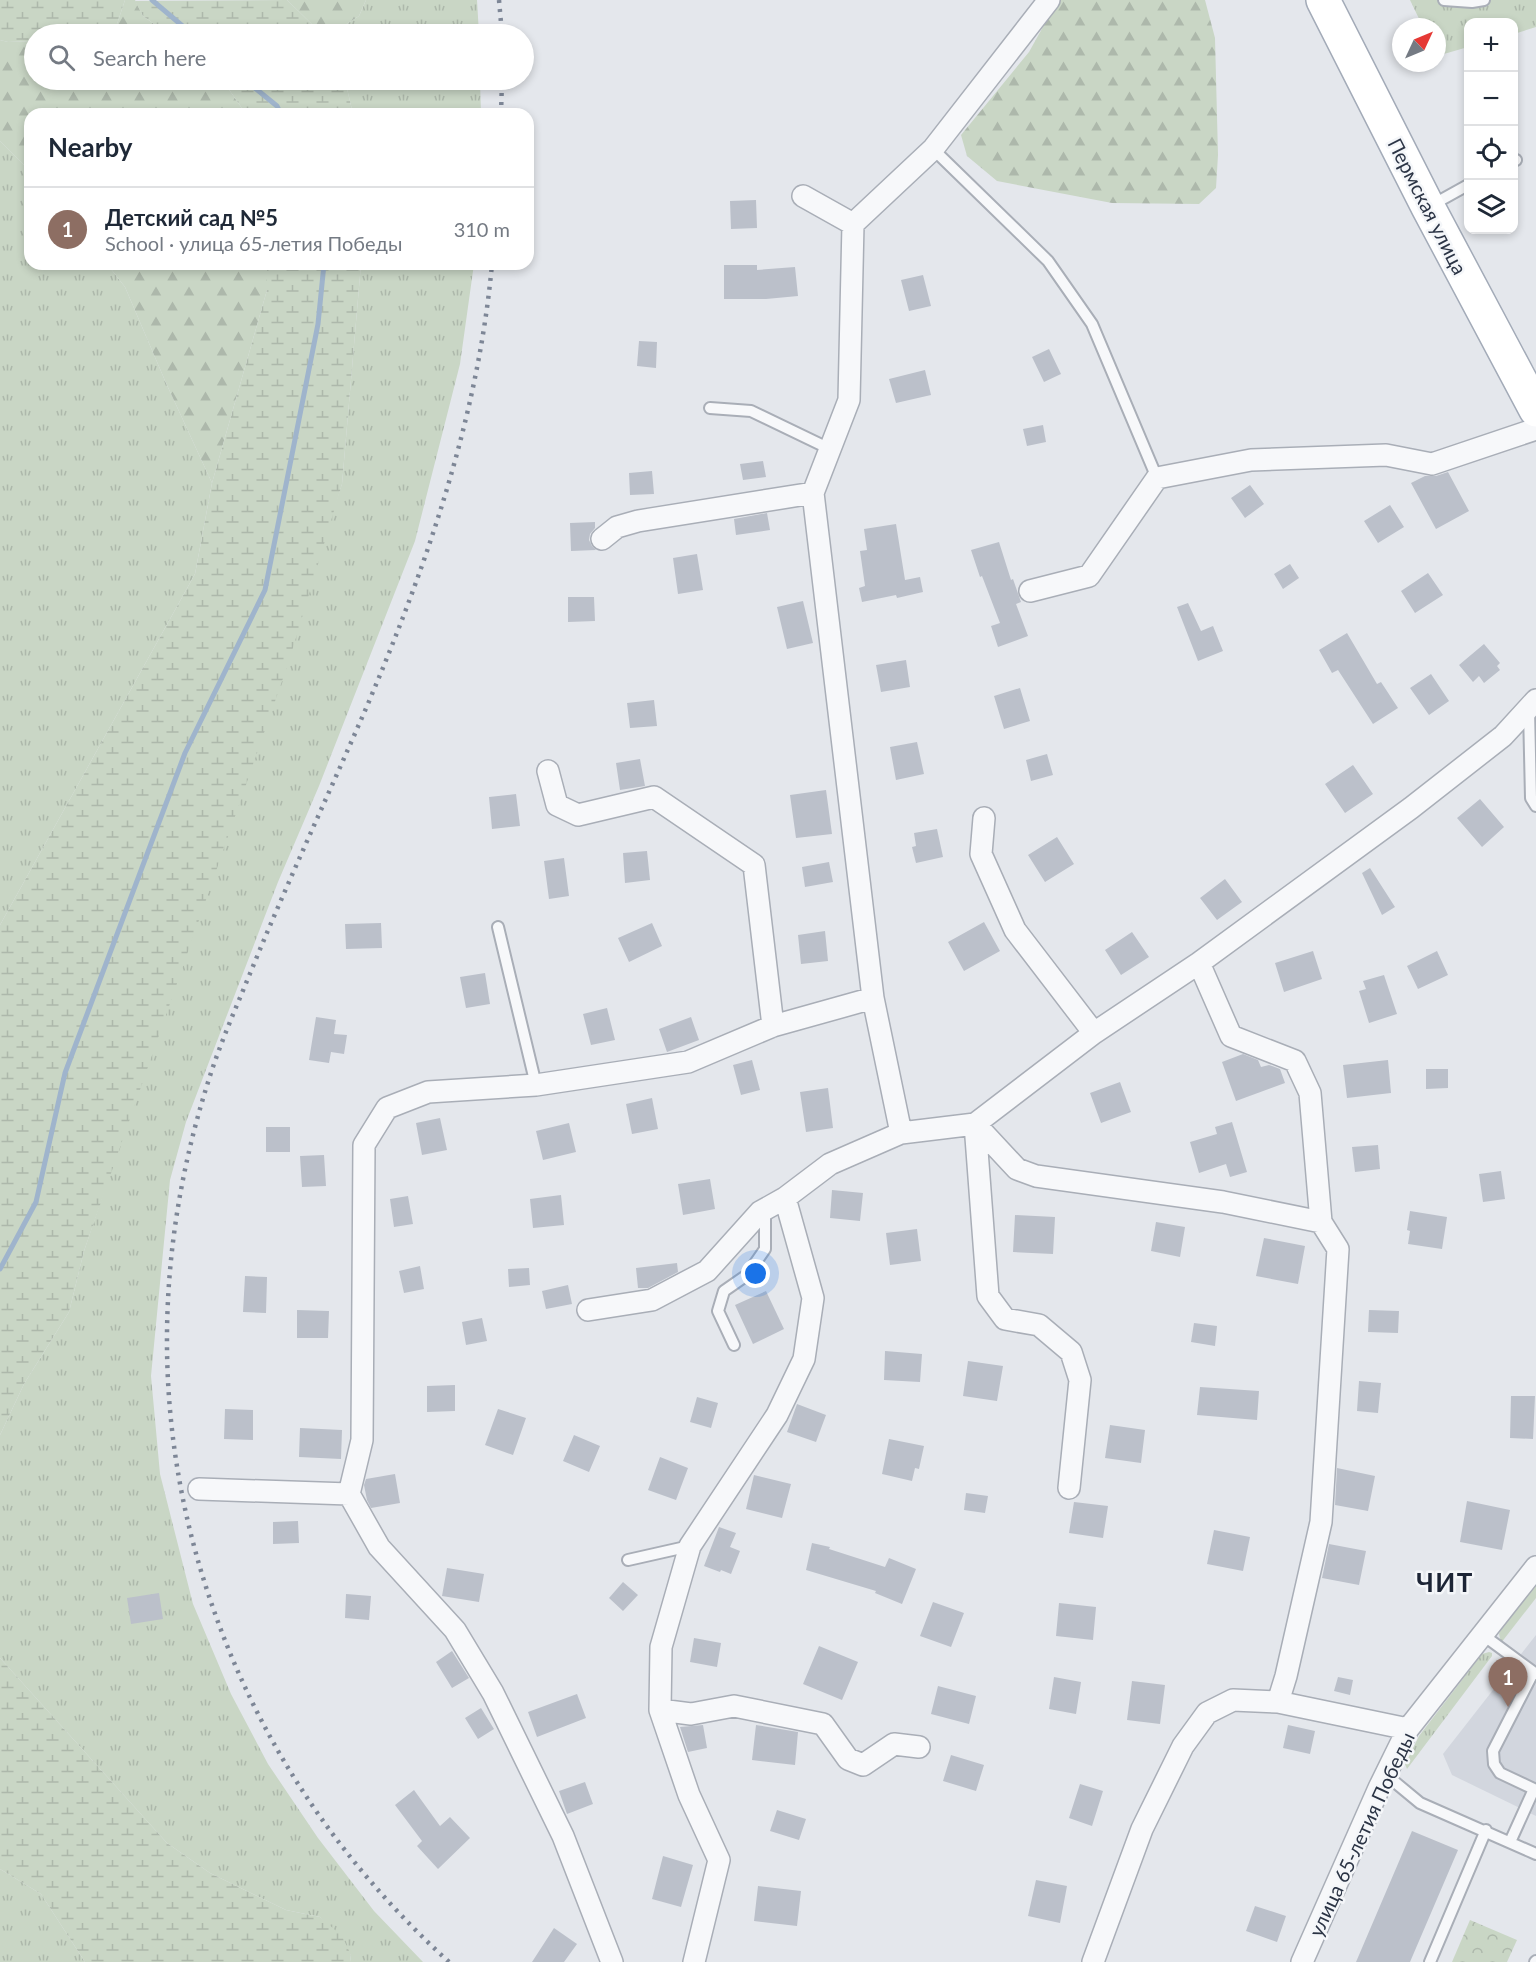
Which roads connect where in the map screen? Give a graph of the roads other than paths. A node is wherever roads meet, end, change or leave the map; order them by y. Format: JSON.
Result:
{"nodes":[{"id":1,"x":1049,"y":0,"type":"edge"},
{"id":2,"x":1323,"y":0,"type":"edge"},
{"id":3,"x":1444,"y":0,"type":"edge"},
{"id":4,"x":1484,"y":0,"type":"edge"},
{"id":5,"x":933,"y":149,"type":"junction"},
{"id":6,"x":1464,"y":187,"type":"edge"},
{"id":7,"x":804,"y":196,"type":"dead end"},
{"id":8,"x":1428,"y":207,"type":"junction"},
{"id":9,"x":853,"y":224,"type":"junction"},
{"id":10,"x":710,"y":408,"type":"dead end"},
{"id":11,"x":1536,"y":410,"type":"edge"},
{"id":12,"x":1536,"y":429,"type":"edge"},
{"id":13,"x":830,"y":449,"type":"junction"},
{"id":14,"x":1157,"y":478,"type":"junction"},
{"id":15,"x":813,"y":493,"type":"junction"},
{"id":16,"x":602,"y":538,"type":"dead end"},
{"id":17,"x":1030,"y":591,"type":"dead end"},
{"id":18,"x":1532,"y":703,"type":"edge"},
{"id":19,"x":548,"y":771,"type":"dead end"},
{"id":20,"x":1536,"y":806,"type":"edge"},
{"id":21,"x":984,"y":818,"type":"dead end"},
{"id":22,"x":498,"y":927,"type":"dead end"},
{"id":23,"x":1199,"y":963,"type":"junction"},
{"id":24,"x":873,"y":998,"type":"junction"},
{"id":25,"x":773,"y":1026,"type":"junction"},
{"id":26,"x":1094,"y":1033,"type":"junction"},
{"id":27,"x":536,"y":1085,"type":"junction"},
{"id":28,"x":975,"y":1124,"type":"junction"},
{"id":29,"x":901,"y":1133,"type":"junction"},
{"id":30,"x":784,"y":1198,"type":"junction"},
{"id":31,"x":765,"y":1209,"type":"junction"},
{"id":32,"x":1321,"y":1222,"type":"junction"},
{"id":33,"x":588,"y":1310,"type":"dead end"},
{"id":34,"x":734,"y":1345,"type":"dead end"},
{"id":35,"x":1069,"y":1488,"type":"dead end"},
{"id":36,"x":199,"y":1489,"type":"dead end"},
{"id":37,"x":349,"y":1494,"type":"junction"},
{"id":38,"x":690,"y":1546,"type":"junction"},
{"id":39,"x":628,"y":1560,"type":"dead end"},
{"id":40,"x":1536,"y":1567,"type":"edge"},
{"id":41,"x":1483,"y":1635,"type":"junction"},
{"id":42,"x":1534,"y":1674,"type":"edge"},
{"id":43,"x":1278,"y":1702,"type":"junction"},
{"id":44,"x":660,"y":1710,"type":"junction"},
{"id":45,"x":1408,"y":1730,"type":"junction"},
{"id":46,"x":919,"y":1747,"type":"dead end"},
{"id":47,"x":1385,"y":1774,"type":"junction"},
{"id":48,"x":1535,"y":1790,"type":"edge"},
{"id":49,"x":1486,"y":1830,"type":"junction"},
{"id":50,"x":1510,"y":1842,"type":"junction"},
{"id":51,"x":1536,"y":1854,"type":"edge"},
{"id":52,"x":612,"y":1962,"type":"edge"},
{"id":53,"x":694,"y":1962,"type":"edge"},
{"id":54,"x":1093,"y":1962,"type":"edge"},
{"id":55,"x":1302,"y":1962,"type":"edge"},
{"id":56,"x":1430,"y":1962,"type":"edge"}],
"edges":[{"from":1,"to":5,"type":"street"},
{"from":2,"to":8,"type":"main road","name":"Пермская улица"},
{"from":3,"to":4,"type":"lane"},
{"from":5,"to":9,"type":"street"},
{"from":5,"to":14,"type":"lane"},
{"from":6,"to":8,"type":"lane"},
{"from":7,"to":9,"type":"street"},
{"from":8,"to":11,"type":"main road","name":"Пермская улица"},
{"from":9,"to":13,"type":"street"},
{"from":10,"to":13,"type":"lane"},
{"from":12,"to":14,"type":"street"},
{"from":13,"to":15,"type":"street"},
{"from":14,"to":17,"type":"street"},
{"from":15,"to":16,"type":"street"},
{"from":15,"to":24,"type":"street"},
{"from":18,"to":20,"type":"lane"},
{"from":18,"to":23,"type":"street"},
{"from":19,"to":25,"type":"street"},
{"from":21,"to":26,"type":"street"},
{"from":22,"to":27,"type":"lane"},
{"from":23,"to":26,"type":"street"},
{"from":23,"to":32,"type":"street"},
{"from":24,"to":25,"type":"street"},
{"from":24,"to":29,"type":"street"},
{"from":25,"to":27,"type":"street"},
{"from":26,"to":28,"type":"street"},
{"from":27,"to":37,"type":"street"},
{"from":28,"to":29,"type":"street"},
{"from":28,"to":32,"type":"street"},
{"from":28,"to":35,"type":"street"},
{"from":29,"to":30,"type":"street"},
{"from":30,"to":31,"type":"street"},
{"from":30,"to":38,"type":"street"},
{"from":31,"to":33,"type":"street"},
{"from":31,"to":34,"type":"lane"},
{"from":32,"to":43,"type":"street"},
{"from":36,"to":37,"type":"street"},
{"from":37,"to":52,"type":"street"},
{"from":38,"to":39,"type":"lane"},
{"from":38,"to":44,"type":"street"},
{"from":40,"to":41,"type":"street","name":"улица 65-летия Победы"},
{"from":41,"to":42,"type":"lane"},
{"from":41,"to":45,"type":"street","name":"улица 65-летия Победы"},
{"from":42,"to":48,"type":"lane"},
{"from":43,"to":45,"type":"street"},
{"from":43,"to":54,"type":"street"},
{"from":44,"to":46,"type":"street"},
{"from":44,"to":53,"type":"street"},
{"from":45,"to":47,"type":"street","name":"улица 65-летия Победы"},
{"from":47,"to":49,"type":"lane"},
{"from":47,"to":55,"type":"street","name":"улица 65-летия Победы"},
{"from":48,"to":50,"type":"lane"},
{"from":49,"to":50,"type":"lane"},
{"from":49,"to":56,"type":"lane"},
{"from":50,"to":51,"type":"lane"}]}
